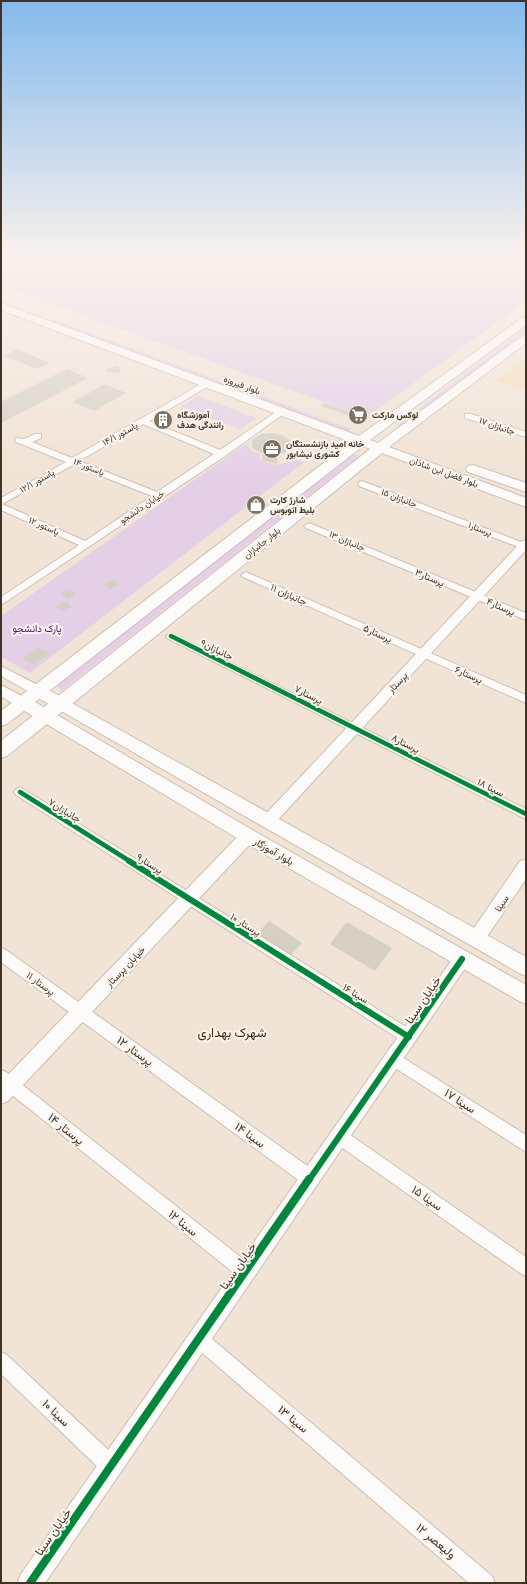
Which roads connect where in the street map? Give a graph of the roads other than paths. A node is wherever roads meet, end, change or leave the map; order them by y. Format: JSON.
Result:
{"nodes":[{"id":1,"x":66,"y":331,"type":"edge"},
{"id":2,"x":96,"y":331,"type":"edge"},
{"id":3,"x":511,"y":331,"type":"edge"},
{"id":4,"x":526,"y":338,"type":"edge"},
{"id":5,"x":208,"y":384,"type":"junction"},
{"id":6,"x":282,"y":412,"type":"junction"},
{"id":7,"x":468,"y":416,"type":"dead end"},
{"id":8,"x":143,"y":421,"type":"junction"},
{"id":9,"x":526,"y":435,"type":"edge"},
{"id":10,"x":38,"y":436,"type":"dead end"},
{"id":11,"x":366,"y":437,"type":"junction"},
{"id":12,"x":385,"y":444,"type":"junction"},
{"id":13,"x":222,"y":454,"type":"junction"},
{"id":14,"x":437,"y":456,"type":"dead end"},
{"id":15,"x":73,"y":461,"type":"junction"},
{"id":16,"x":448,"y":473,"type":"junction"},
{"id":17,"x":362,"y":484,"type":"dead end"},
{"id":18,"x":526,"y":488,"type":"edge"},
{"id":19,"x":159,"y":496,"type":"junction"},
{"id":20,"x":1,"y":502,"type":"edge"},
{"id":21,"x":526,"y":503,"type":"edge"},
{"id":22,"x":1,"y":507,"type":"edge"},
{"id":23,"x":436,"y":512,"type":"joint"},
{"id":24,"x":309,"y":526,"type":"dead end"},
{"id":25,"x":86,"y":545,"type":"junction"},
{"id":26,"x":525,"y":545,"type":"edge"},
{"id":27,"x":384,"y":557,"type":"joint"},
{"id":28,"x":246,"y":575,"type":"dead end"},
{"id":29,"x":477,"y":596,"type":"junction"},
{"id":30,"x":3,"y":599,"type":"edge"},
{"id":31,"x":332,"y":613,"type":"joint"},
{"id":32,"x":526,"y":617,"type":"edge"},
{"id":33,"x":171,"y":636,"type":"dead end"},
{"id":34,"x":423,"y":654,"type":"junction"},
{"id":35,"x":1,"y":670,"type":"edge"},
{"id":36,"x":255,"y":677,"type":"joint"},
{"id":37,"x":1,"y":690,"type":"edge"},
{"id":38,"x":40,"y":692,"type":"junction"},
{"id":39,"x":526,"y":699,"type":"edge"},
{"id":40,"x":24,"y":703,"type":"junction"},
{"id":41,"x":61,"y":704,"type":"junction"},
{"id":42,"x":46,"y":716,"type":"junction"},
{"id":43,"x":1,"y":720,"type":"edge"},
{"id":44,"x":354,"y":727,"type":"junction"},
{"id":45,"x":1,"y":751,"type":"edge"},
{"id":46,"x":449,"y":775,"type":"joint"},
{"id":47,"x":20,"y":792,"type":"dead end"},
{"id":48,"x":526,"y":814,"type":"edge"},
{"id":49,"x":268,"y":821,"type":"junction"},
{"id":50,"x":248,"y":836,"type":"junction"},
{"id":51,"x":101,"y":843,"type":"joint"},
{"id":52,"x":523,"y":876,"type":"edge"},
{"id":53,"x":189,"y":899,"type":"junction"},
{"id":54,"x":476,"y":939,"type":"junction"},
{"id":55,"x":1,"y":954,"type":"edge"},
{"id":56,"x":462,"y":959,"type":"junction"},
{"id":57,"x":293,"y":964,"type":"joint"},
{"id":58,"x":526,"y":967,"type":"edge"},
{"id":59,"x":526,"y":995,"type":"edge"},
{"id":60,"x":81,"y":1012,"type":"junction"},
{"id":61,"x":409,"y":1037,"type":"junction"},
{"id":62,"x":394,"y":1059,"type":"junction"},
{"id":63,"x":4,"y":1086,"type":"edge"},
{"id":64,"x":189,"y":1091,"type":"joint"},
{"id":65,"x":340,"y":1137,"type":"junction"},
{"id":66,"x":526,"y":1144,"type":"edge"},
{"id":67,"x":121,"y":1173,"type":"joint"},
{"id":68,"x":310,"y":1179,"type":"junction"},
{"id":69,"x":520,"y":1263,"type":"edge"},
{"id":70,"x":246,"y":1272,"type":"junction"},
{"id":71,"x":199,"y":1339,"type":"junction"},
{"id":72,"x":1,"y":1361,"type":"edge"},
{"id":73,"x":111,"y":1466,"type":"junction"},
{"id":74,"x":387,"y":1499,"type":"joint"},
{"id":75,"x":30,"y":1583,"type":"edge"},
{"id":76,"x":485,"y":1583,"type":"edge"}],
"edges":[{"from":1,"to":5,"type":"main road","name":"بلوار فیروزه"},
{"from":2,"to":11,"type":"main road","name":"بلوار فیروزه"},
{"from":3,"to":11,"type":"main road","name":"بلوار جانبازان"},
{"from":4,"to":12,"type":"main road","name":"بلوار جانبازان"},
{"from":5,"to":6,"type":"main road","name":"بلوار فیروزه"},
{"from":5,"to":8,"type":"street","name":"پاستور ۱۴/۱"},
{"from":6,"to":11,"type":"main road","name":"بلوار فیروزه"},
{"from":6,"to":13,"type":"street","name":"خیابان دانشجو"},
{"from":7,"to":9,"type":"street","name":"جانبازان ۱۷"},
{"from":8,"to":13,"type":"street"},
{"from":8,"to":15,"type":"street","name":"پاستور ۱۴/۱"},
{"from":10,"to":15,"type":"street","name":"پاستور ۱۴"},
{"from":11,"to":12,"type":"main road","name":"بلوار فضل ابن شاذان"},
{"from":11,"to":38,"type":"main road","name":"بلوار جانبازان"},
{"from":12,"to":14,"type":"main road","name":"بلوار فضل ابن شاذان"},
{"from":12,"to":16,"type":"main road","name":"بلوار فضل ابن شاذان"},
{"from":12,"to":41,"type":"main road","name":"بلوار جانبازان"},
{"from":13,"to":19,"type":"street","name":"خیابان دانشجو"},
{"from":15,"to":19,"type":"street","name":"پاستور ۱۴"},
{"from":15,"to":20,"type":"street","name":"پاستور ۱۲/۱"},
{"from":16,"to":18,"type":"main road","name":"بلوار فضل ابن شاذان"},
{"from":16,"to":21,"type":"main road","name":"بلوار فضل ابن شاذان"},
{"from":17,"to":23,"type":"street","name":"جانبازان ۱۵"},
{"from":19,"to":25,"type":"street","name":"خیابان دانشجو"},
{"from":22,"to":25,"type":"street","name":"پاستور ۱۲"},
{"from":23,"to":26,"type":"street","name":"پرستار۱"},
{"from":24,"to":27,"type":"street","name":"جانبازان ۱۳"},
{"from":25,"to":30,"type":"street","name":"خیابان دانشجو"},
{"from":26,"to":29,"type":"street","name":"پرستار"},
{"from":27,"to":29,"type":"street","name":"پرستار۳"},
{"from":28,"to":31,"type":"street","name":"جانبازان ۱۱"},
{"from":29,"to":32,"type":"street","name":"پرستار۴"},
{"from":29,"to":34,"type":"street","name":"پرستار"},
{"from":31,"to":34,"type":"street","name":"پرستار۵"},
{"from":33,"to":36,"type":"street","name":"جانبازان۹"},
{"from":34,"to":39,"type":"street","name":"پرستار۶"},
{"from":34,"to":44,"type":"street","name":"پرستار"},
{"from":35,"to":38,"type":"street"},
{"from":36,"to":44,"type":"street","name":"پرستار۷"},
{"from":37,"to":40,"type":"street"},
{"from":38,"to":40,"type":"main road","name":"بلوار جانبازان"},
{"from":38,"to":41,"type":"main road"},
{"from":40,"to":42,"type":"main road","name":"بلوار آموزگار"},
{"from":40,"to":43,"type":"main road","name":"بلوار جانبازان"},
{"from":41,"to":42,"type":"main road","name":"بلوار جانبازان"},
{"from":41,"to":49,"type":"main road"},
{"from":42,"to":45,"type":"main road","name":"بلوار جانبازان"},
{"from":42,"to":50,"type":"main road","name":"بلوار آموزگار"},
{"from":44,"to":46,"type":"street","name":"پرستار۸"},
{"from":44,"to":49,"type":"street","name":"پرستار"},
{"from":46,"to":48,"type":"street","name":"سینا ۱۸"},
{"from":47,"to":51,"type":"street","name":"جانبازان۷"},
{"from":49,"to":54,"type":"main road"},
{"from":50,"to":53,"type":"street","name":"خیابان پرستار"},
{"from":50,"to":56,"type":"main road","name":"بلوار آموزگار"},
{"from":51,"to":53,"type":"street","name":"پرستار۹"},
{"from":52,"to":54,"type":"street","name":"سینا"},
{"from":53,"to":57,"type":"street","name":"پرستار ۱۰"},
{"from":53,"to":60,"type":"street","name":"خیابان پرستار"},
{"from":54,"to":58,"type":"main road"},
{"from":55,"to":60,"type":"street","name":"پرستار ۱۱"},
{"from":56,"to":59,"type":"main road","name":"بلوار آموزگار"},
{"from":56,"to":61,"type":"street","name":"خیابان سینا"},
{"from":57,"to":61,"type":"street","name":"سینا ۱۶"},
{"from":60,"to":63,"type":"street","name":"خیابان پرستار"},
{"from":60,"to":64,"type":"street","name":"پرستار ۱۲"},
{"from":61,"to":62,"type":"street","name":"خیابان سینا"},
{"from":62,"to":65,"type":"street","name":"خیابان سینا"},
{"from":62,"to":66,"type":"street","name":"سینا ۱۷"},
{"from":63,"to":67,"type":"street","name":"پرستار ۱۴"},
{"from":64,"to":68,"type":"street","name":"سینا ۱۴"},
{"from":65,"to":68,"type":"street","name":"خیابان سینا"},
{"from":65,"to":69,"type":"street","name":"سینا ۱۵"},
{"from":67,"to":70,"type":"street","name":"سینا ۱۲"},
{"from":68,"to":70,"type":"street","name":"خیابان سینا"},
{"from":70,"to":71,"type":"street","name":"خیابان سینا"},
{"from":71,"to":73,"type":"street","name":"خیابان سینا"},
{"from":71,"to":74,"type":"street","name":"سینا ۱۳"},
{"from":72,"to":73,"type":"street","name":"سینا ۱۰"},
{"from":73,"to":75,"type":"street","name":"خیابان سینا"},
{"from":74,"to":76,"type":"street","name":"ولیعصر ۱۲"}]}
